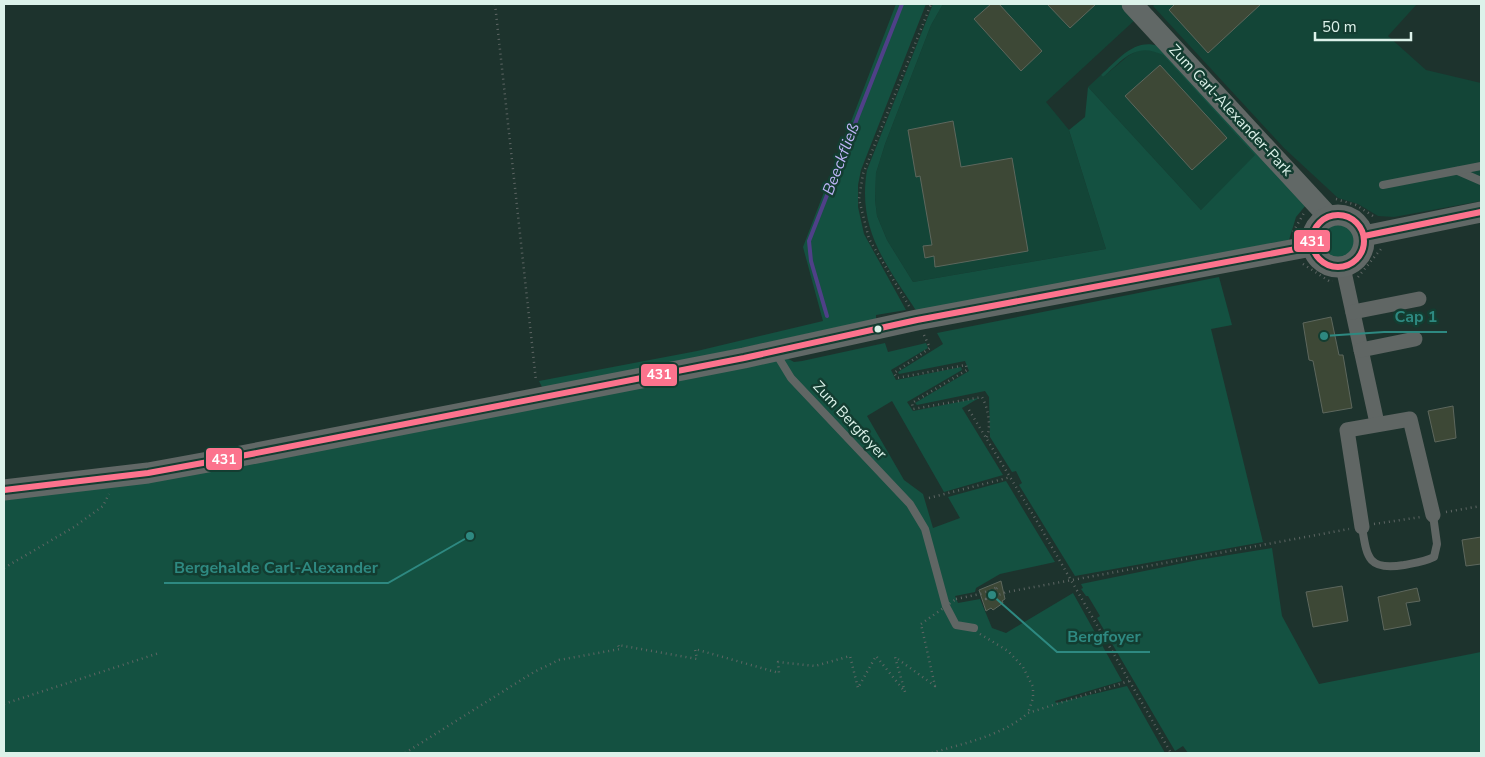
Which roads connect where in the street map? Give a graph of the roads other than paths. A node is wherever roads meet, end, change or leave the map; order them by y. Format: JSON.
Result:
{"nodes":[{"id":1,"x":1132,"y":4,"type":"edge"},
{"id":2,"x":1481,"y":166,"type":"edge"},
{"id":3,"x":1457,"y":171,"type":"junction"},
{"id":4,"x":1481,"y":182,"type":"edge"},
{"id":5,"x":1384,"y":185,"type":"dead end"},
{"id":6,"x":1322,"y":209,"type":"junction"},
{"id":7,"x":1481,"y":212,"type":"edge"},
{"id":8,"x":1364,"y":236,"type":"junction"},
{"id":9,"x":1303,"y":247,"type":"junction"},
{"id":10,"x":1344,"y":267,"type":"junction"},
{"id":11,"x":1419,"y":299,"type":"dead end"},
{"id":12,"x":1353,"y":312,"type":"junction"},
{"id":13,"x":1415,"y":338,"type":"dead end"},
{"id":14,"x":777,"y":350,"type":"junction"},
{"id":15,"x":1361,"y":350,"type":"junction"},
{"id":16,"x":1376,"y":423,"type":"junction"},
{"id":17,"x":4,"y":490,"type":"edge"},
{"id":18,"x":1433,"y":515,"type":"joint"},
{"id":19,"x":1362,"y":527,"type":"joint"},
{"id":20,"x":974,"y":628,"type":"road end"}],
"edges":[{"from":1,"to":6,"type":"street","name":"Zum Carl-Alexander-Park"},
{"from":2,"to":3,"type":"lane"},
{"from":3,"to":4,"type":"lane"},
{"from":3,"to":5,"type":"lane"},
{"from":6,"to":8,"type":"street"},
{"from":6,"to":9,"type":"street"},
{"from":7,"to":8,"type":"street"},
{"from":8,"to":10,"type":"street"},
{"from":9,"to":10,"type":"street"},
{"from":9,"to":14,"type":"street"},
{"from":10,"to":12,"type":"street"},
{"from":11,"to":12,"type":"street"},
{"from":12,"to":15,"type":"street"},
{"from":13,"to":15,"type":"street"},
{"from":14,"to":17,"type":"street"},
{"from":14,"to":20,"type":"lane","name":"Zum Bergfoyer"},
{"from":15,"to":16,"type":"street"},
{"from":16,"to":18,"type":"street"},
{"from":16,"to":19,"type":"street"},
{"from":18,"to":19,"type":"lane"}]}
